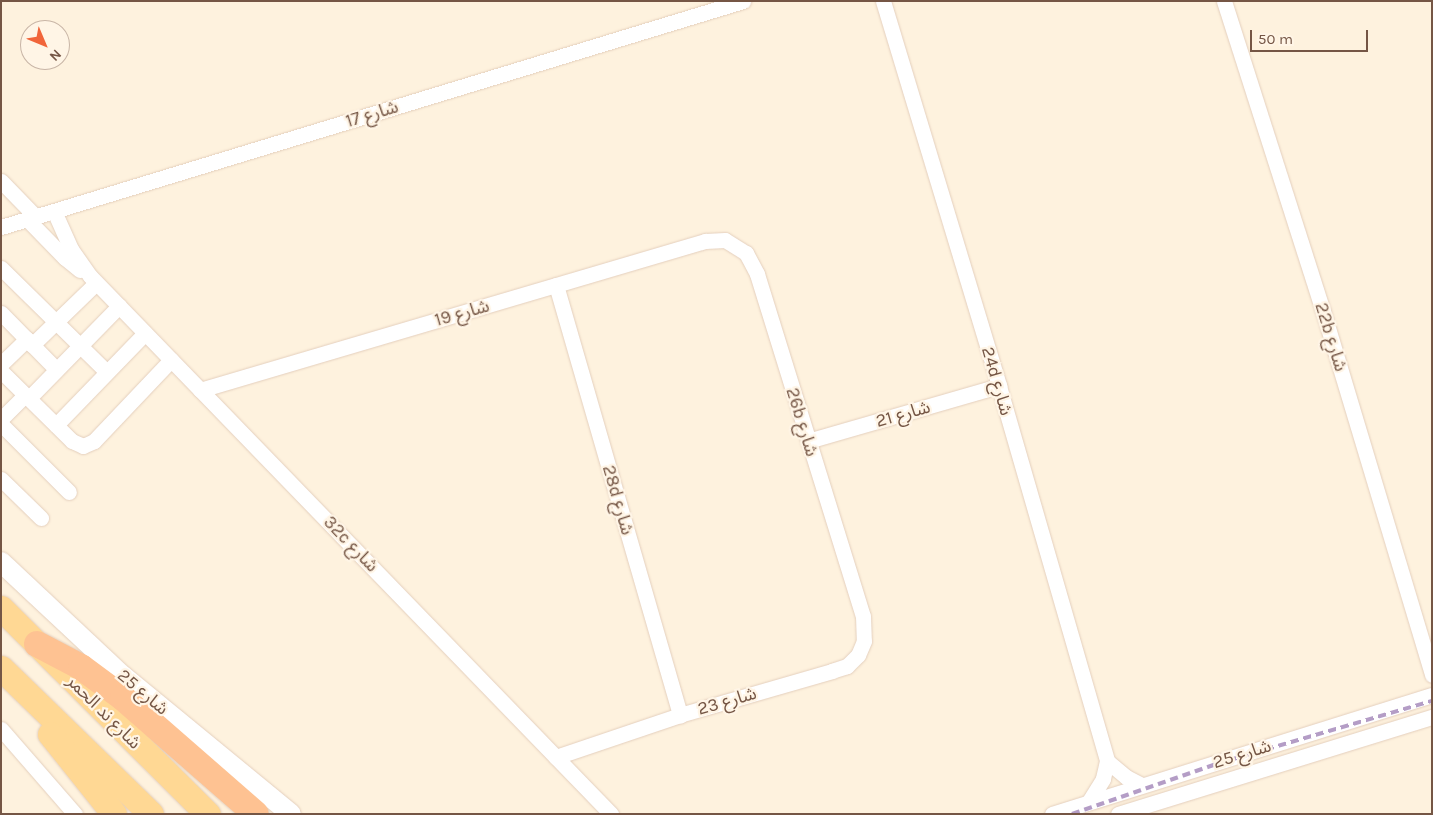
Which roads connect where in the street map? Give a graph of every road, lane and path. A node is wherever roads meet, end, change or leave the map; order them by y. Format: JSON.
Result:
{"nodes":[{"id":1,"x":743,"y":1,"type":"edge"},
{"id":2,"x":883,"y":1,"type":"edge"},
{"id":3,"x":1224,"y":1,"type":"edge"},
{"id":4,"x":702,"y":7,"type":"edge"},
{"id":5,"x":1,"y":181,"type":"edge"},
{"id":6,"x":54,"y":211,"type":"junction"},
{"id":7,"x":31,"y":217,"type":"junction"},
{"id":8,"x":2,"y":225,"type":"edge"},
{"id":9,"x":725,"y":240,"type":"joint"},
{"id":10,"x":1,"y":268,"type":"edge"},
{"id":11,"x":93,"y":279,"type":"junction"},
{"id":12,"x":556,"y":285,"type":"junction"},
{"id":13,"x":119,"y":306,"type":"junction"},
{"id":14,"x":1,"y":313,"type":"edge"},
{"id":15,"x":56,"y":322,"type":"junction"},
{"id":16,"x":145,"y":333,"type":"junction"},
{"id":17,"x":30,"y":342,"type":"junction"},
{"id":18,"x":80,"y":345,"type":"junction"},
{"id":19,"x":171,"y":360,"type":"junction"},
{"id":20,"x":1,"y":364,"type":"edge"},
{"id":21,"x":56,"y":369,"type":"junction"},
{"id":22,"x":1,"y":371,"type":"edge"},
{"id":23,"x":108,"y":372,"type":"junction"},
{"id":24,"x":999,"y":386,"type":"junction"},
{"id":25,"x":200,"y":390,"type":"junction"},
{"id":26,"x":27,"y":396,"type":"junction"},
{"id":27,"x":56,"y":424,"type":"junction"},
{"id":28,"x":3,"y":428,"type":"edge"},
{"id":29,"x":808,"y":441,"type":"junction"},
{"id":30,"x":1,"y":479,"type":"edge"},
{"id":31,"x":70,"y":492,"type":"dead end"},
{"id":32,"x":41,"y":518,"type":"dead end"},
{"id":33,"x":1,"y":562,"type":"edge"},
{"id":34,"x":1,"y":608,"type":"edge"},
{"id":35,"x":863,"y":616,"type":"joint"},
{"id":36,"x":37,"y":644,"type":"junction"},
{"id":37,"x":3,"y":670,"type":"edge"},
{"id":38,"x":1432,"y":675,"type":"edge"},
{"id":39,"x":1432,"y":696,"type":"edge"},
{"id":40,"x":680,"y":715,"type":"junction"},
{"id":41,"x":1432,"y":717,"type":"edge"},
{"id":42,"x":1,"y":729,"type":"edge"},
{"id":43,"x":556,"y":757,"type":"junction"},
{"id":44,"x":1107,"y":761,"type":"junction"},
{"id":45,"x":1142,"y":785,"type":"junction"},
{"id":46,"x":1089,"y":802,"type":"junction"},
{"id":47,"x":75,"y":814,"type":"edge"},
{"id":48,"x":114,"y":814,"type":"edge"},
{"id":49,"x":151,"y":814,"type":"edge"},
{"id":50,"x":208,"y":814,"type":"edge"},
{"id":51,"x":256,"y":814,"type":"edge"},
{"id":52,"x":291,"y":814,"type":"edge"},
{"id":53,"x":611,"y":814,"type":"edge"},
{"id":54,"x":1052,"y":814,"type":"edge"},
{"id":55,"x":1118,"y":814,"type":"edge"}],
"edges":[{"from":1,"to":4,"type":"street","name":"شارع 17"},
{"from":2,"to":24,"type":"street","name":"24d شارع"},
{"from":3,"to":38,"type":"street","name":"22b شارع"},
{"from":4,"to":6,"type":"street","name":"شارع 17"},
{"from":5,"to":7,"type":"street","name":"32c شارع"},
{"from":6,"to":7,"type":"street","name":"شارع 17"},
{"from":6,"to":11,"type":"street","name":"32c شارع"},
{"from":7,"to":8,"type":"street","name":"شارع 17"},
{"from":7,"to":11,"type":"street","name":"32c شارع"},
{"from":9,"to":12,"type":"street","name":"شارع 19"},
{"from":9,"to":29,"type":"street","name":"26b شارع"},
{"from":10,"to":15,"type":"street"},
{"from":11,"to":13,"type":"street","name":"32c شارع"},
{"from":11,"to":15,"type":"street"},
{"from":12,"to":25,"type":"street","name":"شارع 19"},
{"from":12,"to":40,"type":"street","name":"28d شارع"},
{"from":13,"to":16,"type":"street","name":"32c شارع"},
{"from":13,"to":18,"type":"street"},
{"from":14,"to":17,"type":"street"},
{"from":15,"to":17,"type":"street"},
{"from":15,"to":18,"type":"street"},
{"from":16,"to":19,"type":"street","name":"32c شارع"},
{"from":16,"to":23,"type":"street"},
{"from":17,"to":20,"type":"street"},
{"from":17,"to":21,"type":"street"},
{"from":18,"to":21,"type":"street"},
{"from":18,"to":23,"type":"street"},
{"from":19,"to":25,"type":"street","name":"32c شارع"},
{"from":19,"to":27,"type":"street"},
{"from":21,"to":26,"type":"street"},
{"from":22,"to":26,"type":"street"},
{"from":23,"to":27,"type":"street"},
{"from":24,"to":29,"type":"street","name":"شارع 21"},
{"from":24,"to":44,"type":"street","name":"24d شارع"},
{"from":25,"to":43,"type":"street","name":"32c شارع"},
{"from":26,"to":27,"type":"street"},
{"from":26,"to":28,"type":"street"},
{"from":28,"to":31,"type":"street"},
{"from":29,"to":35,"type":"street","name":"26b شارع"},
{"from":30,"to":32,"type":"street"},
{"from":33,"to":52,"type":"street","name":"شارع 25"},
{"from":34,"to":36,"type":"main road","name":"شارع ند الحمر"},
{"from":35,"to":40,"type":"street","name":"شارع 23"},
{"from":36,"to":50,"type":"main road","name":"شارع ند الحمر"},
{"from":36,"to":51,"type":"highway"},
{"from":37,"to":48,"type":"main road"},
{"from":37,"to":49,"type":"main road"},
{"from":39,"to":45,"type":"street","name":"شارع 25"},
{"from":40,"to":43,"type":"street","name":"شارع 23"},
{"from":41,"to":55,"type":"street","name":"شارع 25"},
{"from":42,"to":47,"type":"street"},
{"from":43,"to":53,"type":"street","name":"32c شارع"},
{"from":44,"to":45,"type":"street"},
{"from":44,"to":46,"type":"street"},
{"from":45,"to":46,"type":"street","name":"شارع 25"},
{"from":46,"to":54,"type":"street","name":"شارع 25"}]}
